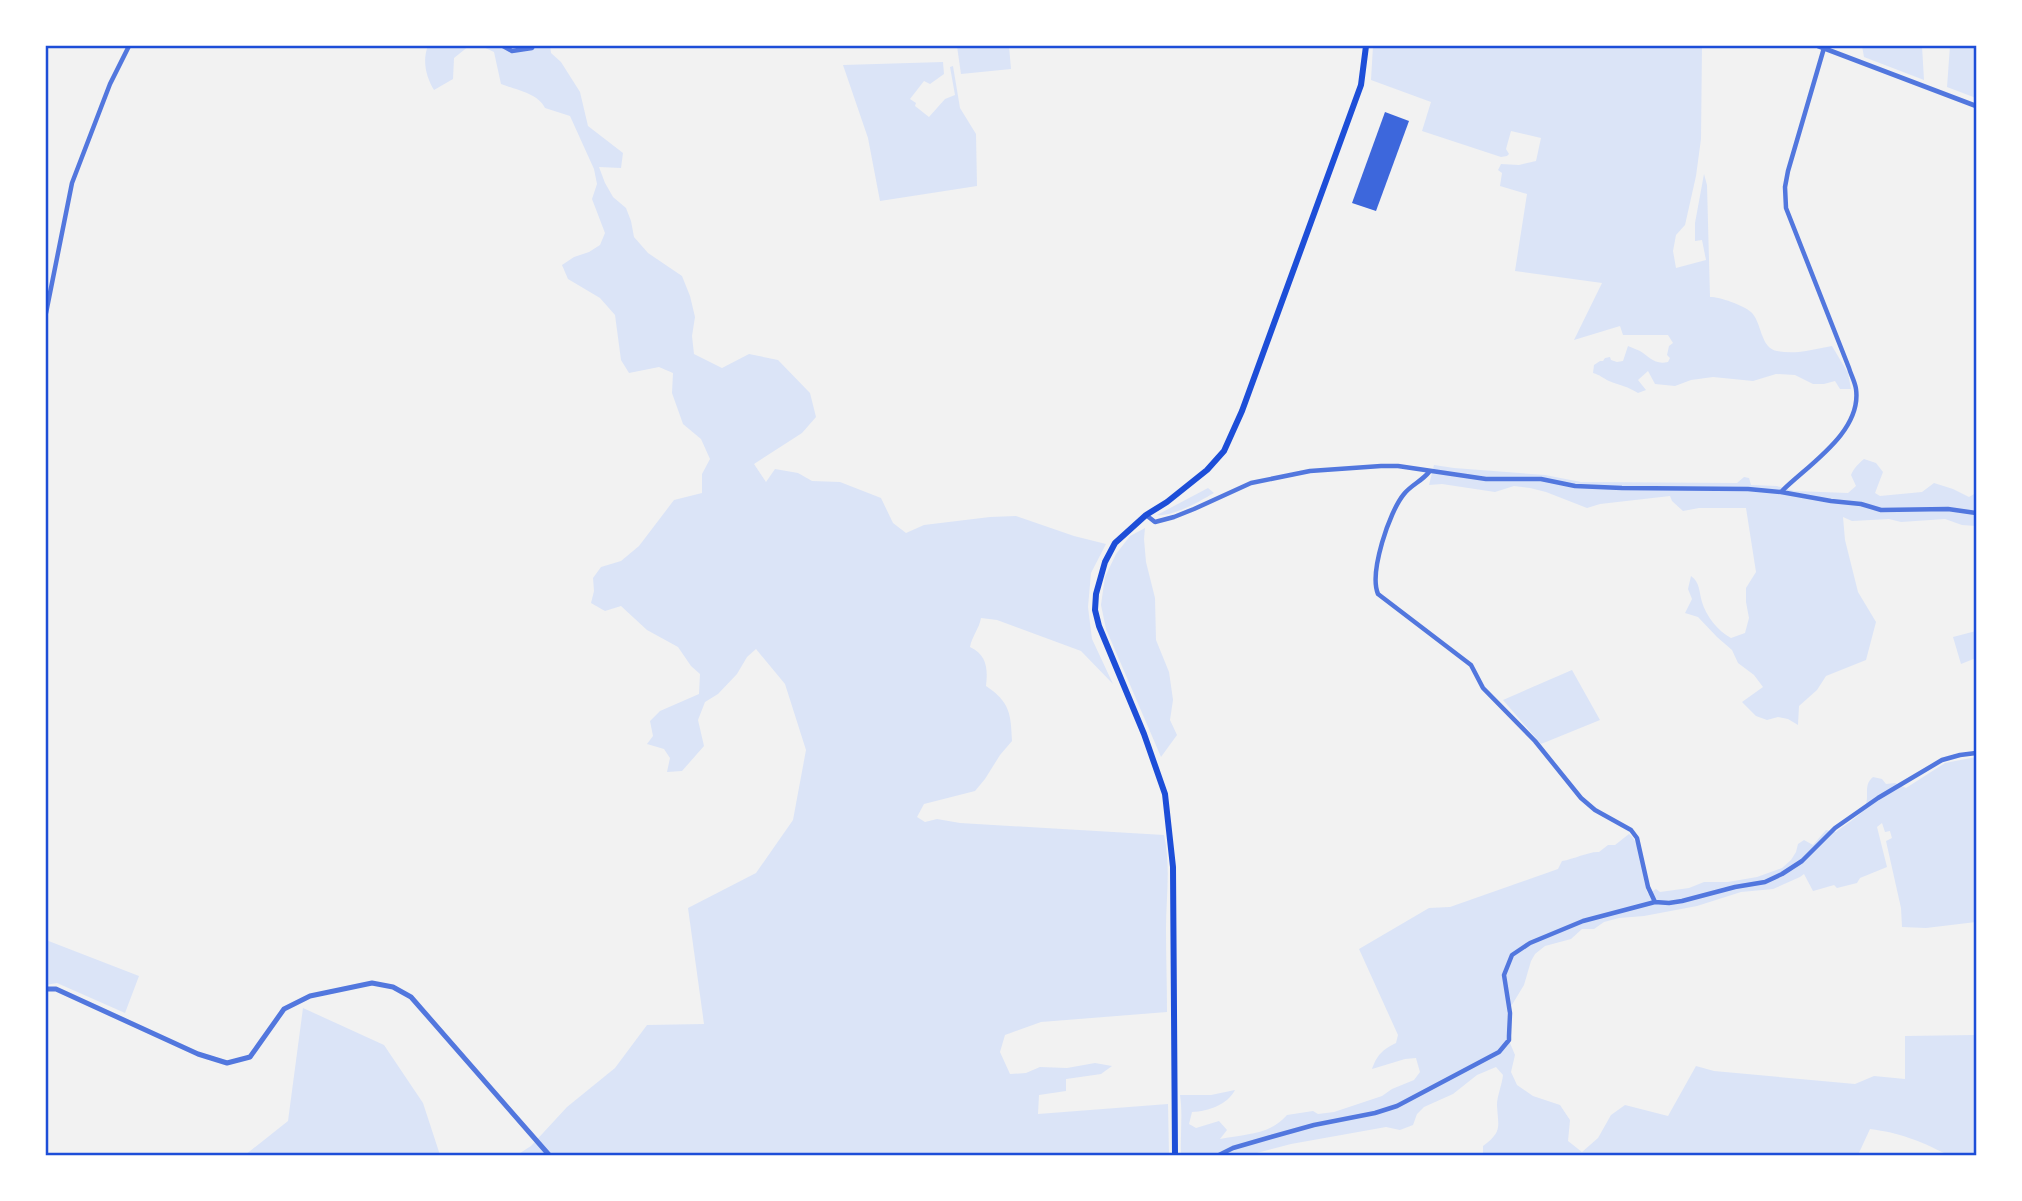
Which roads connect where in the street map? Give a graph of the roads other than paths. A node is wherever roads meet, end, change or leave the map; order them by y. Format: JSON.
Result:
{"nodes":[{"id":1,"x":129,"y":46,"type":"edge"},
{"id":2,"x":503,"y":46,"type":"edge"},
{"id":3,"x":533,"y":46,"type":"edge"},
{"id":4,"x":1366,"y":46,"type":"edge"},
{"id":5,"x":1821,"y":47,"type":"edge"},
{"id":6,"x":1976,"y":106,"type":"edge"},
{"id":7,"x":46,"y":313,"type":"edge"},
{"id":8,"x":1429,"y":472,"type":"junction"},
{"id":9,"x":1781,"y":492,"type":"junction"},
{"id":10,"x":1976,"y":513,"type":"edge"},
{"id":11,"x":1146,"y":515,"type":"junction"},
{"id":12,"x":1976,"y":753,"type":"edge"},
{"id":13,"x":1655,"y":902,"type":"junction"},
{"id":14,"x":46,"y":989,"type":"edge"},
{"id":15,"x":550,"y":1156,"type":"edge"},
{"id":16,"x":1175,"y":1156,"type":"edge"},
{"id":17,"x":1217,"y":1156,"type":"edge"}],
"edges":[{"from":1,"to":7,"type":"street"},
{"from":2,"to":3,"type":"street"},
{"from":4,"to":11,"type":"main road"},
{"from":5,"to":6,"type":"street"},
{"from":5,"to":9,"type":"street"},
{"from":8,"to":9,"type":"street"},
{"from":8,"to":11,"type":"street"},
{"from":8,"to":13,"type":"street"},
{"from":9,"to":10,"type":"street"},
{"from":11,"to":16,"type":"main road"},
{"from":12,"to":13,"type":"street"},
{"from":13,"to":17,"type":"street"},
{"from":14,"to":15,"type":"street"}]}
